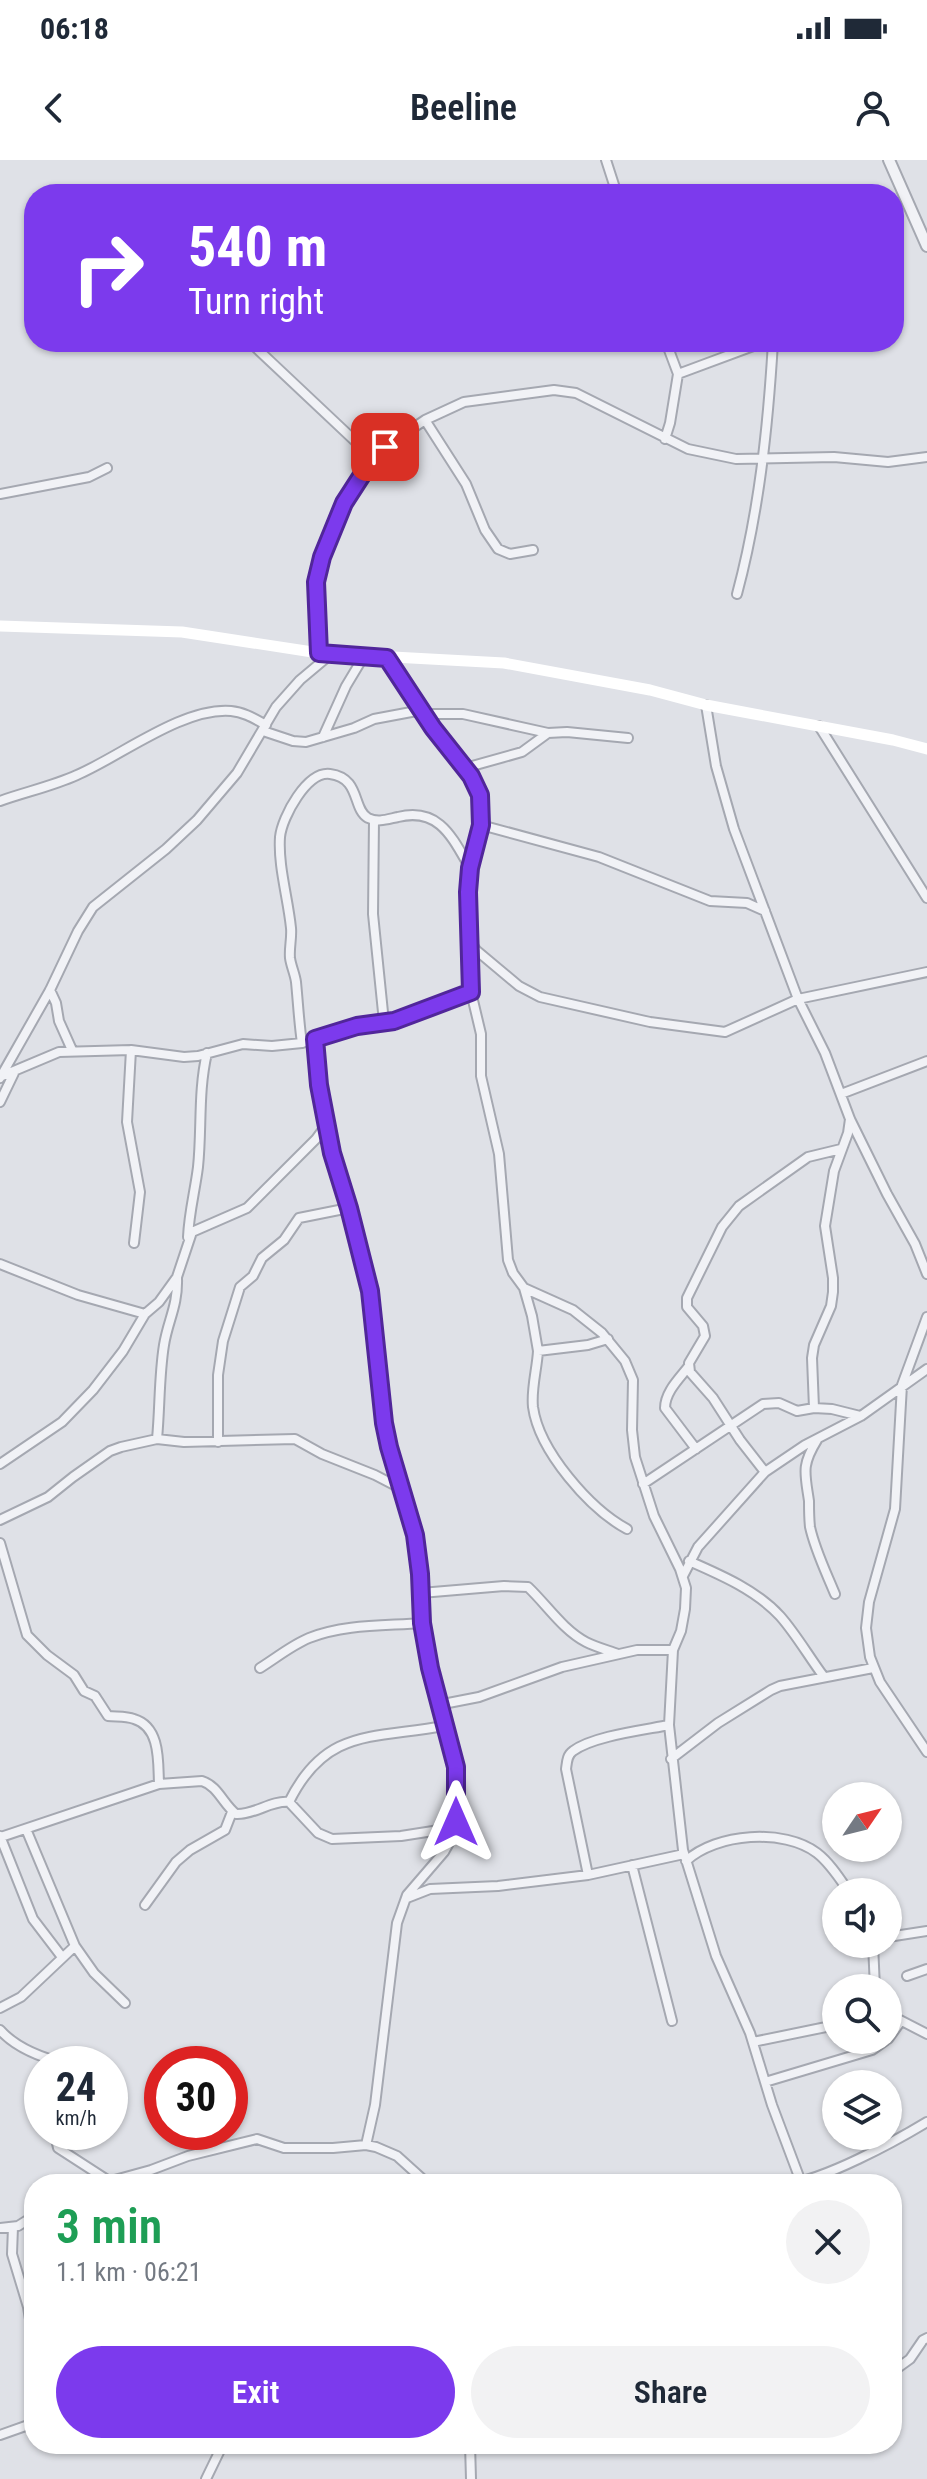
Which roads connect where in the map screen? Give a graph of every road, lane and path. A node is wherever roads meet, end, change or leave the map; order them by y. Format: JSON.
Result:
{"nodes":[{"id":1,"x":606,"y":160,"type":"edge"},
{"id":2,"x":889,"y":160,"type":"edge"},
{"id":3,"x":614,"y":184,"type":"edge"},
{"id":4,"x":900,"y":184,"type":"edge"},
{"id":5,"x":904,"y":194,"type":"edge"},
{"id":6,"x":927,"y":246,"type":"edge"},
{"id":7,"x":260,"y":352,"type":"edge"},
{"id":8,"x":670,"y":352,"type":"edge"},
{"id":9,"x":737,"y":352,"type":"edge"},
{"id":10,"x":772,"y":352,"type":"edge"},
{"id":11,"x":678,"y":374,"type":"junction"},
{"id":12,"x":425,"y":420,"type":"junction"},
{"id":13,"x":665,"y":439,"type":"junction"},
{"id":14,"x":927,"y":457,"type":"edge"},
{"id":15,"x":373,"y":458,"type":"junction"},
{"id":16,"x":762,"y":460,"type":"junction"},
{"id":17,"x":107,"y":468,"type":"dead end"},
{"id":18,"x":0,"y":494,"type":"edge"},
{"id":19,"x":533,"y":550,"type":"dead end"},
{"id":20,"x":737,"y":594,"type":"dead end"},
{"id":21,"x":0,"y":626,"type":"edge"},
{"id":22,"x":325,"y":653,"type":"junction"},
{"id":23,"x":364,"y":656,"type":"junction"},
{"id":24,"x":387,"y":658,"type":"junction"},
{"id":25,"x":706,"y":705,"type":"junction"},
{"id":26,"x":423,"y":712,"type":"junction"},
{"id":27,"x":819,"y":726,"type":"junction"},
{"id":28,"x":264,"y":728,"type":"junction"},
{"id":29,"x":548,"y":733,"type":"junction"},
{"id":30,"x":323,"y":737,"type":"junction"},
{"id":31,"x":628,"y":738,"type":"dead end"},
{"id":32,"x":927,"y":749,"type":"edge"},
{"id":33,"x":465,"y":768,"type":"junction"},
{"id":34,"x":0,"y":801,"type":"edge"},
{"id":35,"x":374,"y":820,"type":"junction"},
{"id":36,"x":481,"y":825,"type":"junction"},
{"id":37,"x":470,"y":868,"type":"junction"},
{"id":38,"x":927,"y":898,"type":"edge"},
{"id":39,"x":766,"y":912,"type":"junction"},
{"id":40,"x":470,"y":941,"type":"junction"},
{"id":41,"x":927,"y":972,"type":"edge"},
{"id":42,"x":50,"y":990,"type":"junction"},
{"id":43,"x":471,"y":992,"type":"junction"},
{"id":44,"x":798,"y":999,"type":"junction"},
{"id":45,"x":384,"y":1022,"type":"junction"},
{"id":46,"x":315,"y":1039,"type":"junction"},
{"id":47,"x":302,"y":1043,"type":"junction"},
{"id":48,"x":72,"y":1050,"type":"junction"},
{"id":49,"x":131,"y":1050,"type":"junction"},
{"id":50,"x":207,"y":1053,"type":"junction"},
{"id":51,"x":927,"y":1061,"type":"edge"},
{"id":52,"x":14,"y":1073,"type":"junction"},
{"id":53,"x":1,"y":1077,"type":"edge"},
{"id":54,"x":841,"y":1094,"type":"junction"},
{"id":55,"x":0,"y":1102,"type":"edge"},
{"id":56,"x":850,"y":1119,"type":"junction"},
{"id":57,"x":327,"y":1124,"type":"junction"},
{"id":58,"x":841,"y":1149,"type":"junction"},
{"id":59,"x":349,"y":1208,"type":"junction"},
{"id":60,"x":188,"y":1241,"type":"junction"},
{"id":61,"x":134,"y":1243,"type":"dead end"},
{"id":62,"x":0,"y":1264,"type":"edge"},
{"id":63,"x":927,"y":1274,"type":"edge"},
{"id":64,"x":177,"y":1277,"type":"junction"},
{"id":65,"x":524,"y":1288,"type":"junction"},
{"id":66,"x":145,"y":1314,"type":"junction"},
{"id":67,"x":927,"y":1317,"type":"edge"},
{"id":68,"x":608,"y":1339,"type":"junction"},
{"id":69,"x":538,"y":1351,"type":"junction"},
{"id":70,"x":689,"y":1366,"type":"junction"},
{"id":71,"x":927,"y":1369,"type":"edge"},
{"id":72,"x":902,"y":1385,"type":"junction"},
{"id":73,"x":814,"y":1408,"type":"junction"},
{"id":74,"x":861,"y":1416,"type":"junction"},
{"id":75,"x":732,"y":1426,"type":"junction"},
{"id":76,"x":157,"y":1439,"type":"junction"},
{"id":77,"x":818,"y":1439,"type":"junction"},
{"id":78,"x":218,"y":1442,"type":"junction"},
{"id":79,"x":696,"y":1449,"type":"junction"},
{"id":80,"x":0,"y":1464,"type":"edge"},
{"id":81,"x":765,"y":1472,"type":"junction"},
{"id":82,"x":643,"y":1484,"type":"junction"},
{"id":83,"x":400,"y":1488,"type":"junction"},
{"id":84,"x":0,"y":1520,"type":"edge"},
{"id":85,"x":627,"y":1529,"type":"dead end"},
{"id":86,"x":0,"y":1543,"type":"edge"},
{"id":87,"x":689,"y":1561,"type":"junction"},
{"id":88,"x":683,"y":1577,"type":"junction"},
{"id":89,"x":421,"y":1593,"type":"junction"},
{"id":90,"x":835,"y":1594,"type":"dead end"},
{"id":91,"x":422,"y":1623,"type":"junction"},
{"id":92,"x":673,"y":1650,"type":"junction"},
{"id":93,"x":618,"y":1654,"type":"junction"},
{"id":94,"x":260,"y":1668,"type":"dead end"},
{"id":95,"x":873,"y":1668,"type":"junction"},
{"id":96,"x":824,"y":1677,"type":"junction"},
{"id":97,"x":438,"y":1705,"type":"junction"},
{"id":98,"x":669,"y":1725,"type":"junction"},
{"id":99,"x":444,"y":1726,"type":"junction"},
{"id":100,"x":927,"y":1752,"type":"edge"},
{"id":101,"x":671,"y":1759,"type":"junction"},
{"id":102,"x":159,"y":1784,"type":"junction"},
{"id":103,"x":289,"y":1802,"type":"junction"},
{"id":104,"x":232,"y":1812,"type":"junction"},
{"id":105,"x":456,"y":1822,"type":"junction"},
{"id":106,"x":26,"y":1829,"type":"junction"},
{"id":107,"x":0,"y":1836,"type":"edge"},
{"id":108,"x":685,"y":1858,"type":"junction"},
{"id":109,"x":632,"y":1865,"type":"junction"},
{"id":110,"x":588,"y":1875,"type":"junction"},
{"id":111,"x":838,"y":1878,"type":"edge"},
{"id":112,"x":406,"y":1899,"type":"junction"},
{"id":113,"x":145,"y":1905,"type":"dead end"},
{"id":114,"x":927,"y":1931,"type":"edge"},
{"id":115,"x":902,"y":1935,"type":"edge"},
{"id":116,"x":75,"y":1946,"type":"junction"},
{"id":117,"x":62,"y":1957,"type":"junction"},
{"id":118,"x":927,"y":1969,"type":"edge"},
{"id":119,"x":907,"y":1976,"type":"dead end"},
{"id":120,"x":125,"y":2003,"type":"dead end"},
{"id":121,"x":0,"y":2008,"type":"edge"},
{"id":122,"x":672,"y":2021,"type":"dead end"},
{"id":123,"x":902,"y":2022,"type":"edge"},
{"id":124,"x":822,"y":2028,"type":"edge"},
{"id":125,"x":0,"y":2030,"type":"edge"},
{"id":126,"x":927,"y":2034,"type":"edge"},
{"id":127,"x":753,"y":2042,"type":"junction"},
{"id":128,"x":24,"y":2048,"type":"edge"},
{"id":129,"x":859,"y":2054,"type":"edge"},
{"id":130,"x":765,"y":2082,"type":"junction"},
{"id":131,"x":927,"y":2122,"type":"edge"},
{"id":132,"x":366,"y":2145,"type":"junction"},
{"id":133,"x":61,"y":2150,"type":"edge"},
{"id":134,"x":94,"y":2174,"type":"edge"},
{"id":135,"x":142,"y":2174,"type":"edge"},
{"id":136,"x":417,"y":2174,"type":"edge"},
{"id":137,"x":798,"y":2174,"type":"edge"},
{"id":138,"x":820,"y":2174,"type":"edge"},
{"id":139,"x":24,"y":2221,"type":"edge"},
{"id":140,"x":13,"y":2227,"type":"junction"},
{"id":141,"x":0,"y":2228,"type":"edge"},
{"id":142,"x":24,"y":2294,"type":"edge"},
{"id":143,"x":927,"y":2338,"type":"edge"},
{"id":144,"x":902,"y":2365,"type":"edge"},
{"id":145,"x":24,"y":2427,"type":"edge"},
{"id":146,"x":0,"y":2435,"type":"edge"},
{"id":147,"x":218,"y":2454,"type":"edge"},
{"id":148,"x":470,"y":2454,"type":"edge"},
{"id":149,"x":206,"y":2479,"type":"edge"},
{"id":150,"x":471,"y":2479,"type":"edge"}],
"edges":[{"from":1,"to":3,"type":"street"},
{"from":2,"to":4,"type":"street"},
{"from":5,"to":6,"type":"street"},
{"from":7,"to":15,"type":"street"},
{"from":8,"to":11,"type":"street"},
{"from":9,"to":11,"type":"street"},
{"from":10,"to":16,"type":"street"},
{"from":11,"to":13,"type":"street"},
{"from":12,"to":13,"type":"street"},
{"from":12,"to":15,"type":"street"},
{"from":12,"to":19,"type":"street"},
{"from":13,"to":16,"type":"street"},
{"from":14,"to":16,"type":"street"},
{"from":15,"to":22,"type":"street"},
{"from":16,"to":20,"type":"street"},
{"from":17,"to":18,"type":"street"},
{"from":21,"to":22,"type":"main road"},
{"from":22,"to":23,"type":"main road"},
{"from":22,"to":28,"type":"street"},
{"from":23,"to":24,"type":"main road"},
{"from":23,"to":30,"type":"street"},
{"from":24,"to":25,"type":"main road"},
{"from":24,"to":26,"type":"street"},
{"from":25,"to":27,"type":"main road"},
{"from":25,"to":39,"type":"street"},
{"from":26,"to":29,"type":"street"},
{"from":26,"to":30,"type":"street"},
{"from":26,"to":33,"type":"street"},
{"from":27,"to":32,"type":"main road"},
{"from":27,"to":38,"type":"street"},
{"from":28,"to":30,"type":"street"},
{"from":28,"to":34,"type":"street"},
{"from":28,"to":42,"type":"street"},
{"from":29,"to":31,"type":"street"},
{"from":29,"to":33,"type":"street"},
{"from":33,"to":36,"type":"street"},
{"from":35,"to":37,"type":"street"},
{"from":35,"to":45,"type":"street"},
{"from":35,"to":47,"type":"street"},
{"from":36,"to":37,"type":"street"},
{"from":36,"to":39,"type":"street"},
{"from":37,"to":40,"type":"street"},
{"from":39,"to":44,"type":"street"},
{"from":40,"to":43,"type":"street"},
{"from":40,"to":44,"type":"street"},
{"from":41,"to":44,"type":"street"},
{"from":42,"to":48,"type":"street"},
{"from":42,"to":53,"type":"street"},
{"from":43,"to":45,"type":"street"},
{"from":43,"to":65,"type":"street"},
{"from":44,"to":54,"type":"street"},
{"from":45,"to":46,"type":"street"},
{"from":46,"to":47,"type":"street"},
{"from":46,"to":57,"type":"street"},
{"from":47,"to":50,"type":"street"},
{"from":48,"to":49,"type":"street"},
{"from":48,"to":52,"type":"street"},
{"from":49,"to":50,"type":"street"},
{"from":49,"to":61,"type":"street"},
{"from":50,"to":60,"type":"street"},
{"from":51,"to":54,"type":"street"},
{"from":52,"to":53,"type":"street"},
{"from":52,"to":55,"type":"street"},
{"from":54,"to":56,"type":"street"},
{"from":56,"to":58,"type":"street"},
{"from":56,"to":63,"type":"street"},
{"from":57,"to":59,"type":"street"},
{"from":57,"to":60,"type":"street"},
{"from":58,"to":70,"type":"street"},
{"from":58,"to":73,"type":"street"},
{"from":59,"to":78,"type":"street"},
{"from":59,"to":83,"type":"street"},
{"from":60,"to":64,"type":"street"},
{"from":62,"to":66,"type":"street"},
{"from":64,"to":66,"type":"street"},
{"from":64,"to":76,"type":"street"},
{"from":65,"to":68,"type":"street"},
{"from":65,"to":69,"type":"street"},
{"from":66,"to":80,"type":"street"},
{"from":67,"to":72,"type":"street"},
{"from":68,"to":69,"type":"street"},
{"from":68,"to":82,"type":"street"},
{"from":69,"to":85,"type":"street"},
{"from":70,"to":75,"type":"street"},
{"from":70,"to":79,"type":"street"},
{"from":71,"to":72,"type":"street"},
{"from":72,"to":74,"type":"street"},
{"from":72,"to":95,"type":"street"},
{"from":73,"to":74,"type":"street"},
{"from":73,"to":75,"type":"street"},
{"from":74,"to":77,"type":"street"},
{"from":75,"to":79,"type":"street"},
{"from":75,"to":81,"type":"street"},
{"from":76,"to":78,"type":"street"},
{"from":76,"to":84,"type":"street"},
{"from":77,"to":81,"type":"street"},
{"from":77,"to":90,"type":"street"},
{"from":78,"to":83,"type":"street"},
{"from":79,"to":82,"type":"street"},
{"from":81,"to":87,"type":"street"},
{"from":82,"to":88,"type":"street"},
{"from":83,"to":89,"type":"street"},
{"from":86,"to":102,"type":"street"},
{"from":87,"to":88,"type":"street"},
{"from":87,"to":96,"type":"street"},
{"from":88,"to":92,"type":"street"},
{"from":89,"to":91,"type":"street"},
{"from":89,"to":93,"type":"street"},
{"from":91,"to":94,"type":"street"},
{"from":91,"to":97,"type":"street"},
{"from":92,"to":93,"type":"street"},
{"from":92,"to":98,"type":"street"},
{"from":93,"to":97,"type":"street"},
{"from":95,"to":96,"type":"street"},
{"from":95,"to":100,"type":"street"},
{"from":96,"to":101,"type":"street"},
{"from":97,"to":99,"type":"street"},
{"from":98,"to":101,"type":"street"},
{"from":98,"to":110,"type":"street"},
{"from":99,"to":103,"type":"street"},
{"from":99,"to":105,"type":"street"},
{"from":101,"to":108,"type":"street"},
{"from":102,"to":104,"type":"street"},
{"from":102,"to":106,"type":"street"},
{"from":103,"to":104,"type":"street"},
{"from":103,"to":105,"type":"street"},
{"from":104,"to":113,"type":"street"},
{"from":105,"to":112,"type":"street"},
{"from":106,"to":107,"type":"street"},
{"from":106,"to":116,"type":"street"},
{"from":107,"to":117,"type":"street"},
{"from":108,"to":109,"type":"street"},
{"from":108,"to":111,"type":"street"},
{"from":108,"to":127,"type":"street"},
{"from":109,"to":110,"type":"street"},
{"from":109,"to":122,"type":"street"},
{"from":110,"to":112,"type":"street"},
{"from":112,"to":132,"type":"street"},
{"from":114,"to":115,"type":"street"},
{"from":116,"to":117,"type":"street"},
{"from":116,"to":120,"type":"street"},
{"from":117,"to":121,"type":"street"},
{"from":118,"to":119,"type":"street"},
{"from":123,"to":126,"type":"street"},
{"from":124,"to":127,"type":"street"},
{"from":125,"to":128,"type":"street"},
{"from":127,"to":130,"type":"street"},
{"from":129,"to":130,"type":"street"},
{"from":130,"to":137,"type":"street"},
{"from":131,"to":138,"type":"street"},
{"from":132,"to":135,"type":"street"},
{"from":132,"to":136,"type":"street"},
{"from":133,"to":134,"type":"street"},
{"from":139,"to":140,"type":"street"},
{"from":140,"to":141,"type":"street"},
{"from":140,"to":142,"type":"street"},
{"from":143,"to":144,"type":"street"},
{"from":145,"to":146,"type":"street"},
{"from":147,"to":149,"type":"street"},
{"from":148,"to":150,"type":"street"}]}
